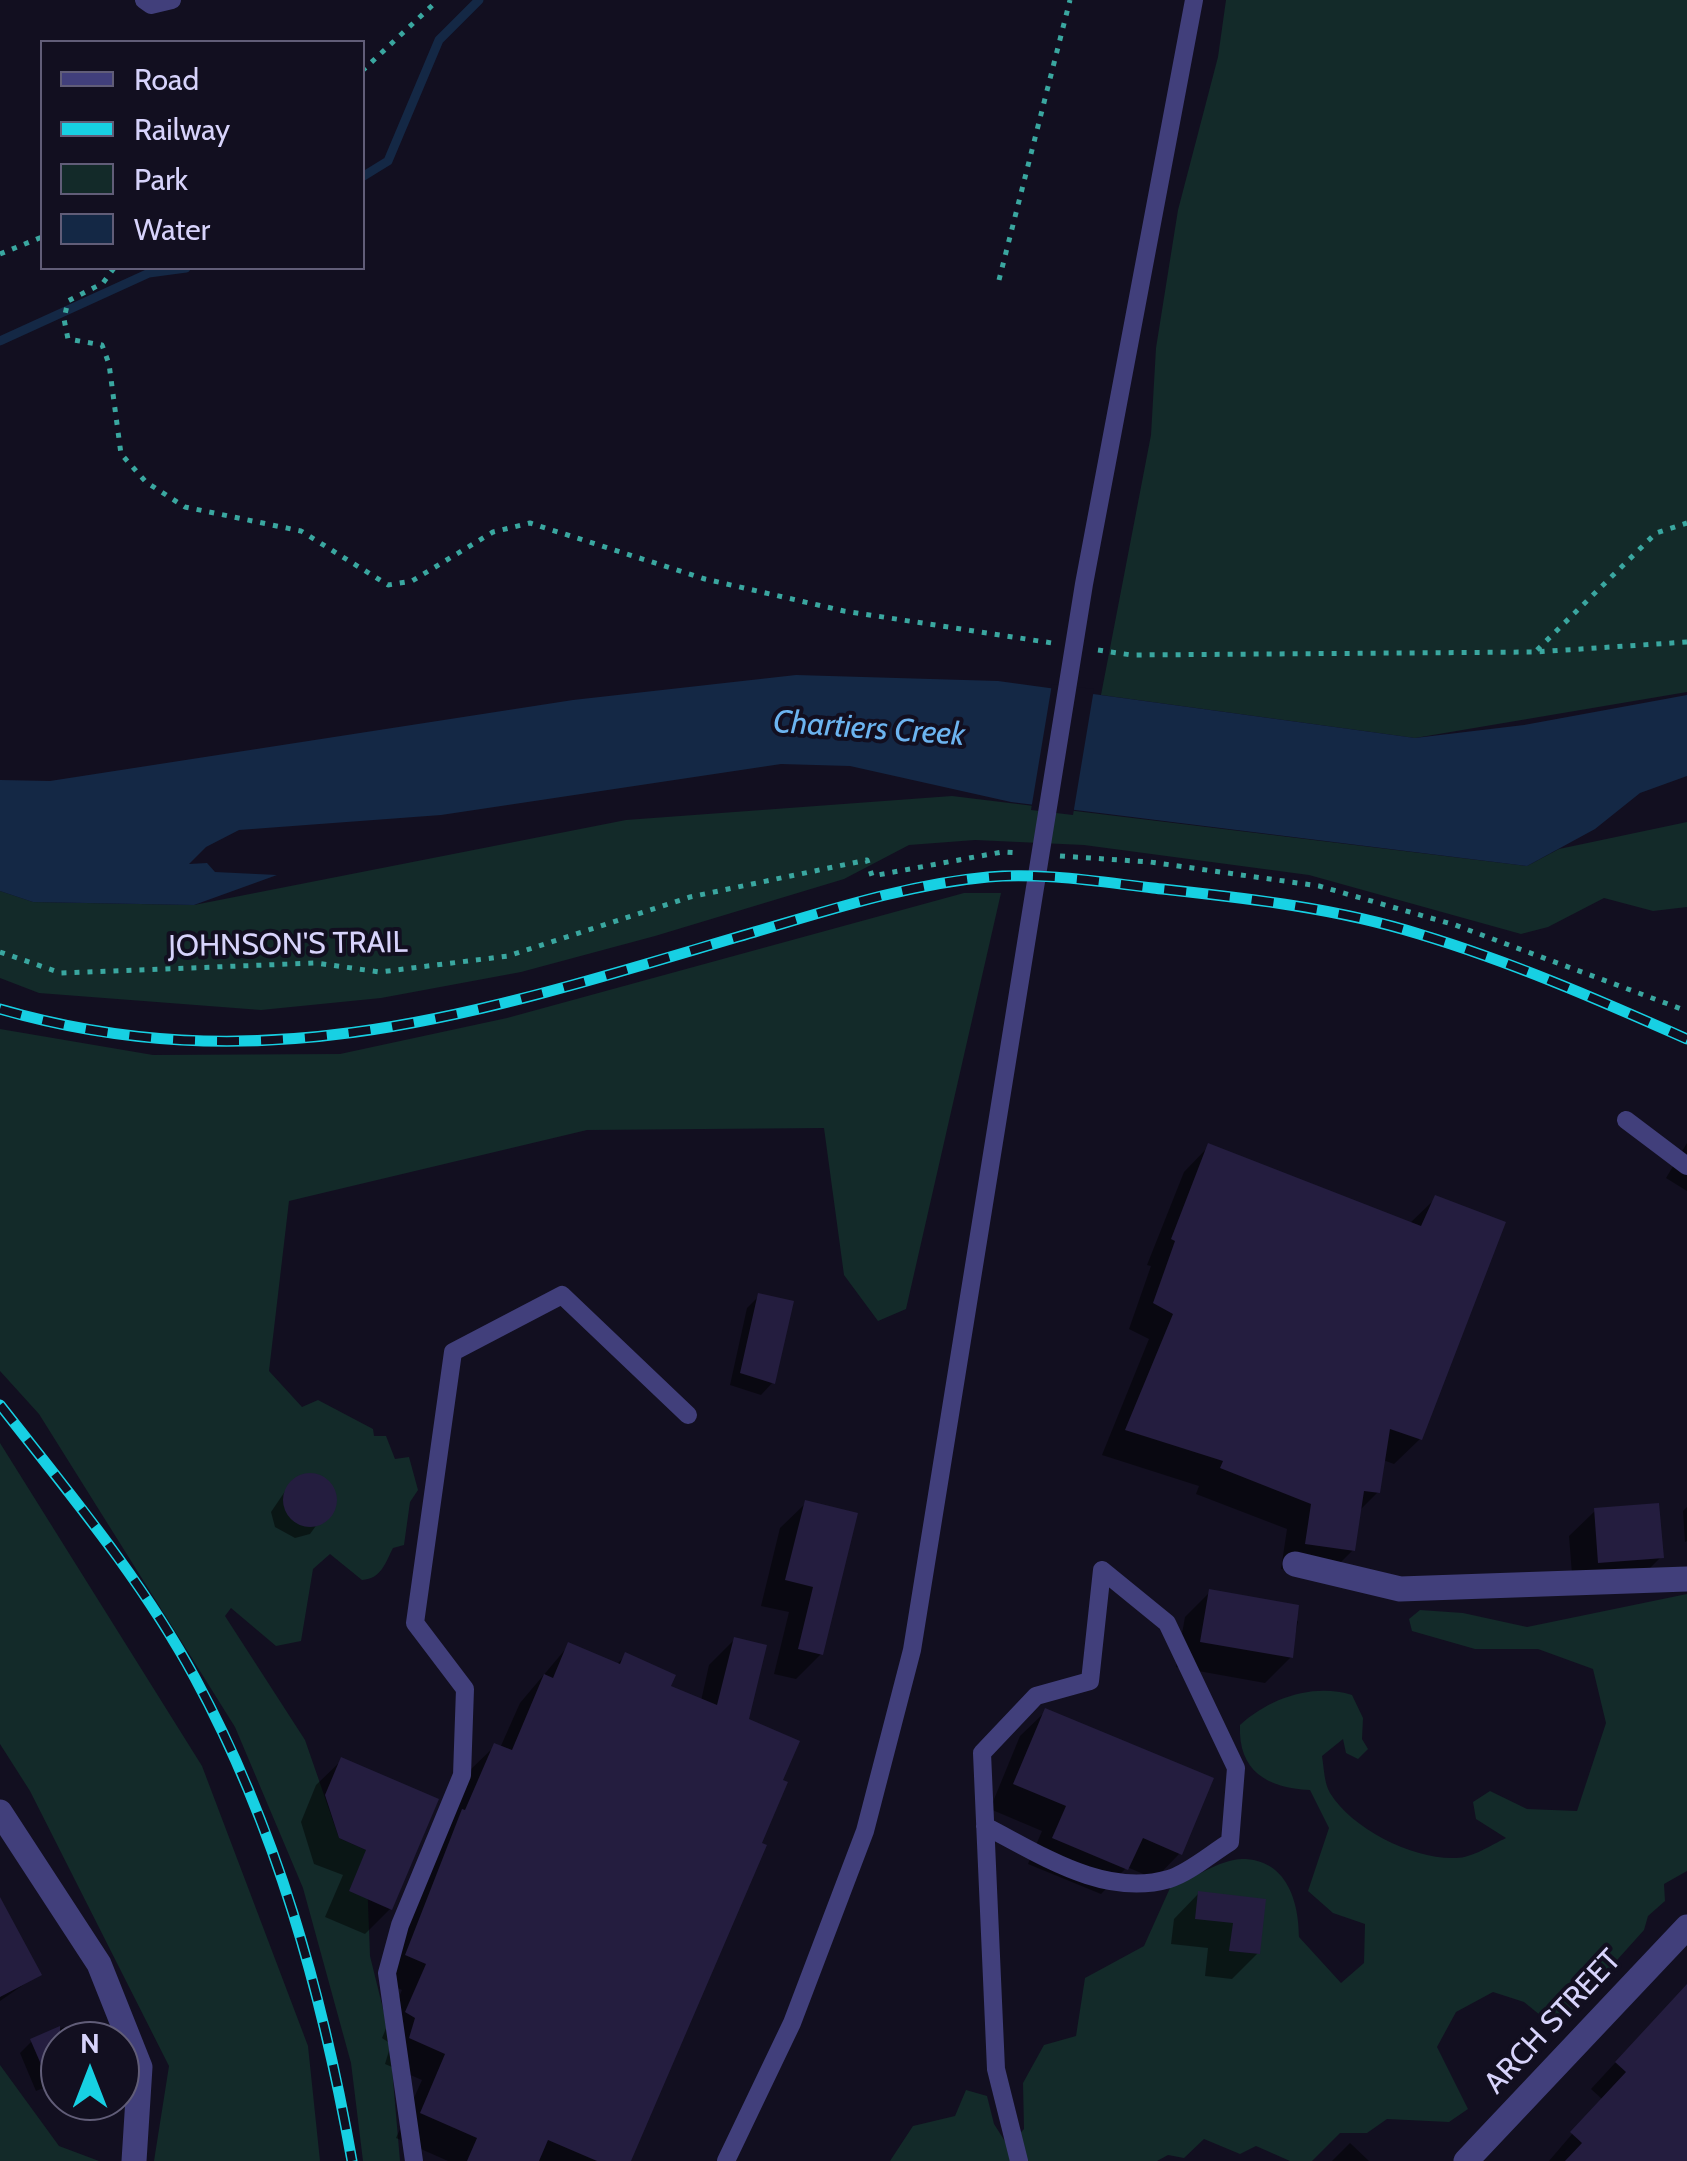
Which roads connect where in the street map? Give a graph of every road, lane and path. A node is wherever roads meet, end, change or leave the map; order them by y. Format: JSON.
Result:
{"nodes":[{"id":1,"x":144,"y":0,"type":"edge"},
{"id":2,"x":172,"y":0,"type":"edge"},
{"id":3,"x":438,"y":0,"type":"edge"},
{"id":4,"x":1070,"y":0,"type":"edge"},
{"id":5,"x":1194,"y":0,"type":"edge"},
{"id":6,"x":365,"y":67,"type":"edge"},
{"id":7,"x":40,"y":238,"type":"edge"},
{"id":8,"x":0,"y":254,"type":"edge"},
{"id":9,"x":113,"y":270,"type":"edge"},
{"id":10,"x":999,"y":280,"type":"dead end"},
{"id":11,"x":1687,"y":523,"type":"edge"},
{"id":12,"x":1687,"y":642,"type":"edge"},
{"id":13,"x":1055,"y":643,"type":"dead end"},
{"id":14,"x":1093,"y":649,"type":"dead end"},
{"id":15,"x":1534,"y":652,"type":"junction"},
{"id":16,"x":1039,"y":855,"type":"dead end"},
{"id":17,"x":1057,"y":856,"type":"dead end"},
{"id":18,"x":0,"y":952,"type":"edge"},
{"id":19,"x":1687,"y":1012,"type":"edge"},
{"id":20,"x":1626,"y":1120,"type":"dead end"},
{"id":21,"x":1687,"y":1166,"type":"edge"},
{"id":22,"x":688,"y":1415,"type":"dead end"},
{"id":23,"x":1295,"y":1564,"type":"dead end"},
{"id":24,"x":1687,"y":1578,"type":"edge"},
{"id":25,"x":0,"y":1812,"type":"edge"},
{"id":26,"x":985,"y":1826,"type":"junction"},
{"id":27,"x":1687,"y":1927,"type":"edge"},
{"id":28,"x":134,"y":2161,"type":"edge"},
{"id":29,"x":414,"y":2161,"type":"edge"},
{"id":30,"x":726,"y":2161,"type":"edge"},
{"id":31,"x":1019,"y":2161,"type":"edge"},
{"id":32,"x":1466,"y":2161,"type":"edge"}],
"edges":[{"from":1,"to":2,"type":"lane"},
{"from":3,"to":6,"type":"path"},
{"from":4,"to":10,"type":"path"},
{"from":5,"to":30,"type":"lane"},
{"from":7,"to":8,"type":"path"},
{"from":9,"to":13,"type":"path"},
{"from":11,"to":15,"type":"path"},
{"from":12,"to":15,"type":"path"},
{"from":14,"to":15,"type":"path"},
{"from":16,"to":18,"type":"path","name":"JOHNSON'S TRAIL"},
{"from":17,"to":19,"type":"path"},
{"from":20,"to":21,"type":"lane"},
{"from":22,"to":29,"type":"lane"},
{"from":23,"to":24,"type":"street"},
{"from":25,"to":28,"type":"street"},
{"from":26,"to":26,"type":"lane"},
{"from":26,"to":31,"type":"lane"},
{"from":27,"to":32,"type":"street","name":"ARCH STREET"}]}
